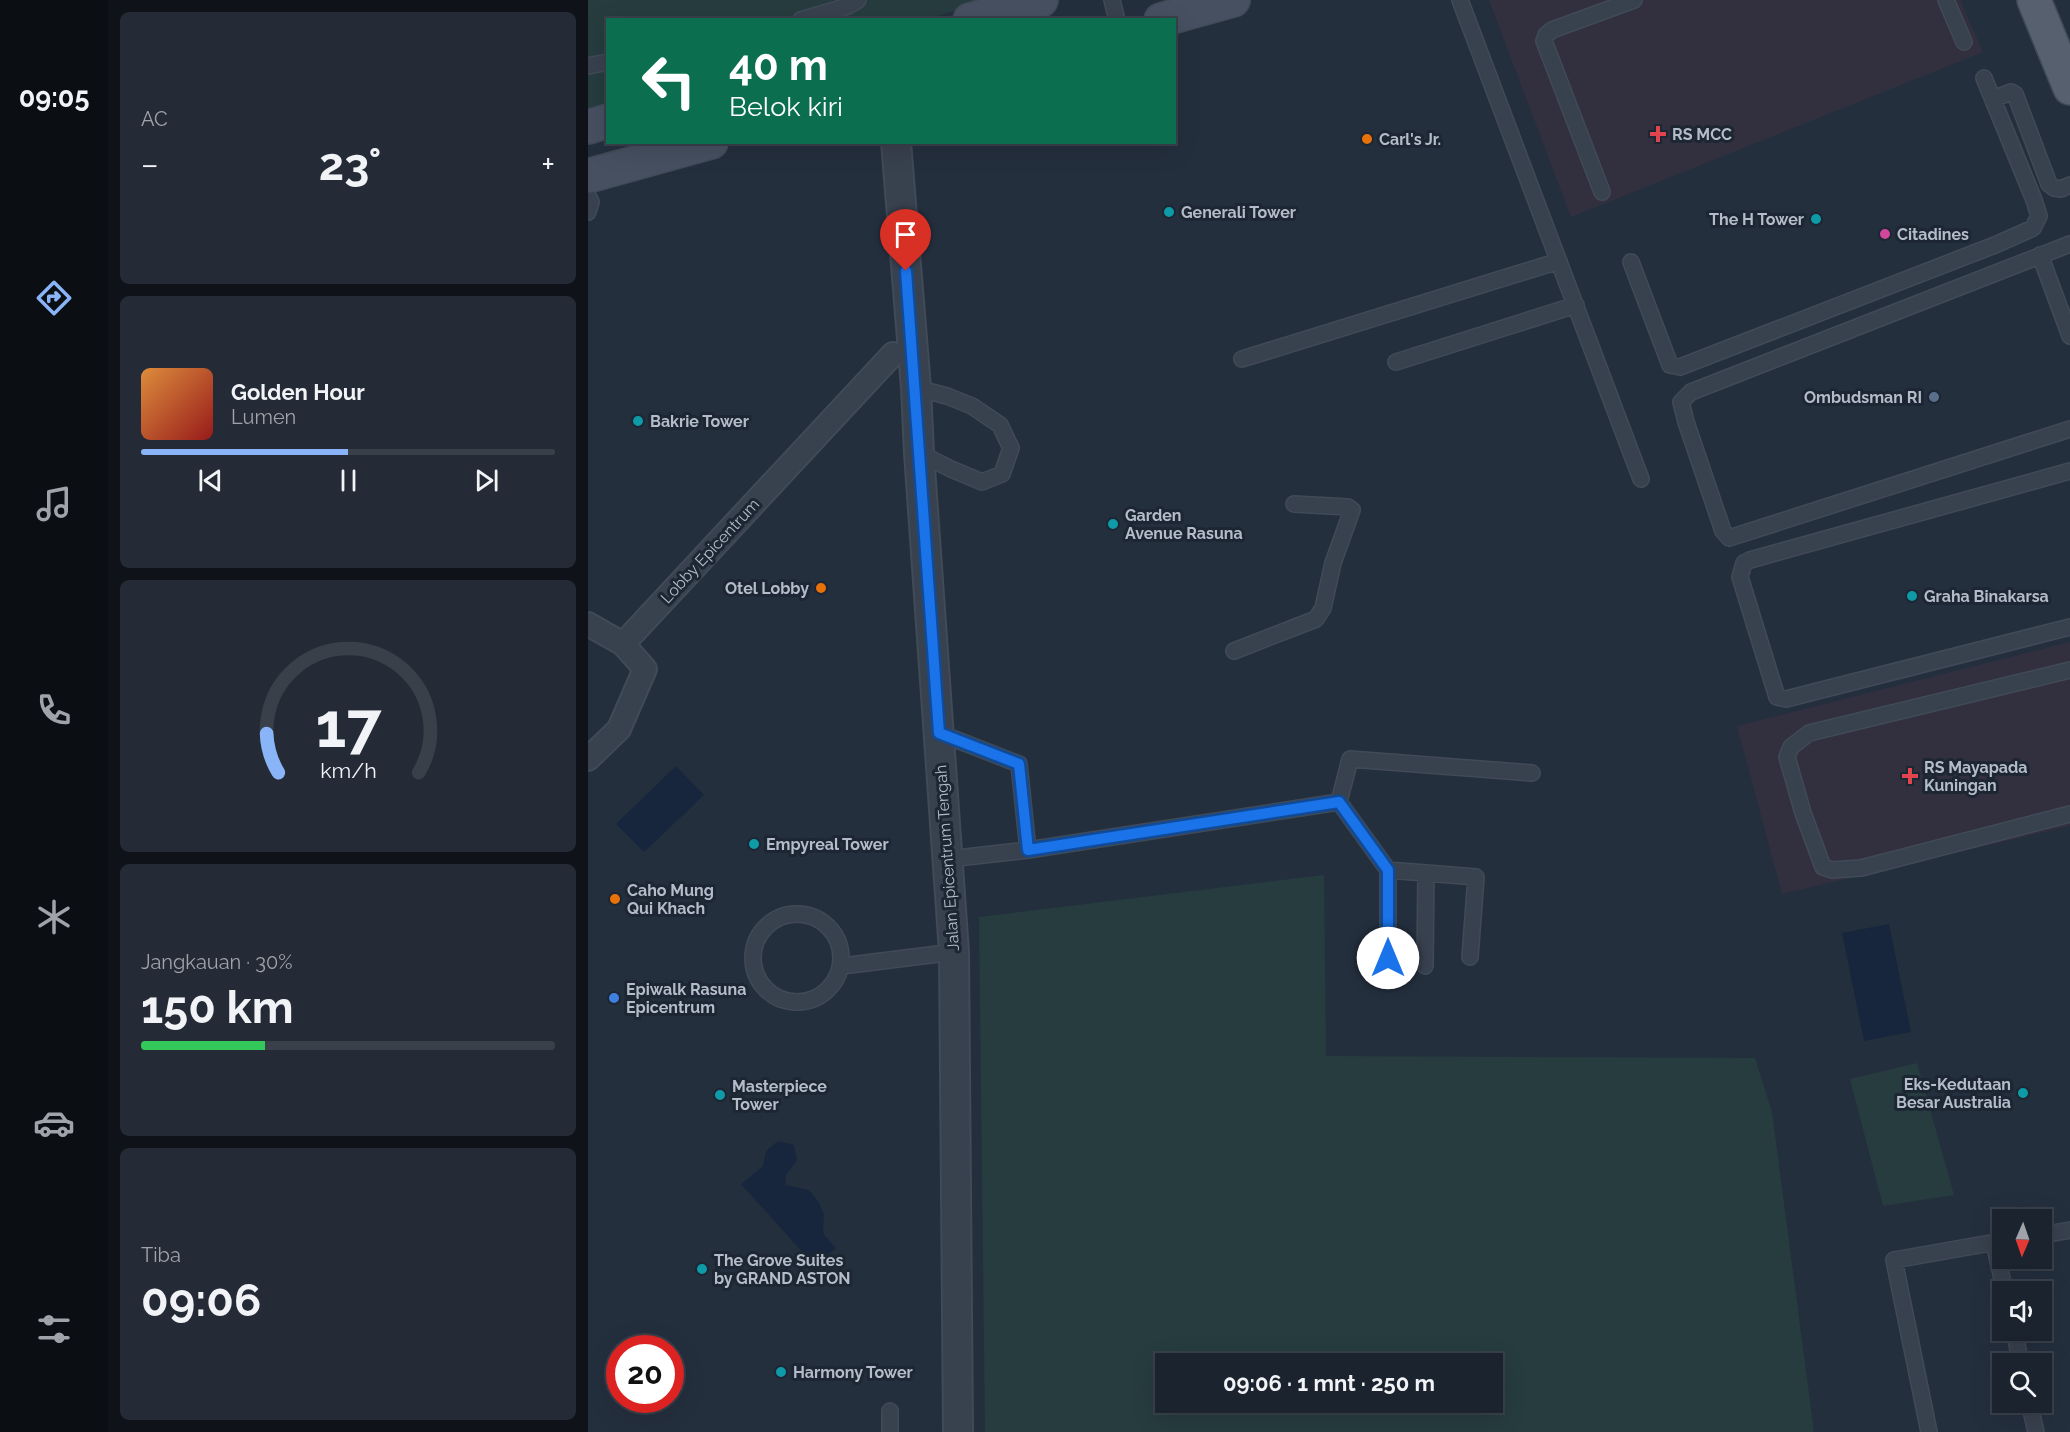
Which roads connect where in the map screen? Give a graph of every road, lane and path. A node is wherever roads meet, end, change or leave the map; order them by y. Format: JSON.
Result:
{"nodes":[{"id":1,"x":858,"y":0,"type":"edge"},
{"id":2,"x":1041,"y":0,"type":"edge"},
{"id":3,"x":1112,"y":0,"type":"edge"},
{"id":4,"x":1233,"y":0,"type":"edge"},
{"id":5,"x":1460,"y":0,"type":"edge"},
{"id":6,"x":1634,"y":0,"type":"edge"},
{"id":7,"x":1946,"y":0,"type":"edge"},
{"id":8,"x":2034,"y":0,"type":"edge"},
{"id":9,"x":1593,"y":7,"type":"edge"},
{"id":10,"x":993,"y":13,"type":"edge"},
{"id":11,"x":808,"y":18,"type":"edge"},
{"id":12,"x":1117,"y":18,"type":"edge"},
{"id":13,"x":1168,"y":18,"type":"edge"},
{"id":14,"x":1964,"y":42,"type":"dead end"},
{"id":15,"x":606,"y":62,"type":"edge"},
{"id":16,"x":588,"y":66,"type":"edge"},
{"id":17,"x":1984,"y":78,"type":"dead end"},
{"id":18,"x":2070,"y":87,"type":"edge"},
{"id":19,"x":1993,"y":99,"type":"junction"},
{"id":20,"x":606,"y":122,"type":"edge"},
{"id":21,"x":588,"y":127,"type":"edge"},
{"id":22,"x":704,"y":144,"type":"edge"},
{"id":23,"x":896,"y":144,"type":"edge"},
{"id":24,"x":588,"y":176,"type":"edge"},
{"id":25,"x":2070,"y":185,"type":"edge"},
{"id":26,"x":1602,"y":192,"type":"dead end"},
{"id":27,"x":588,"y":195,"type":"edge"},
{"id":28,"x":588,"y":212,"type":"edge"},
{"id":29,"x":2070,"y":244,"type":"edge"},
{"id":30,"x":2040,"y":255,"type":"junction"},
{"id":31,"x":1558,"y":261,"type":"junction"},
{"id":32,"x":1631,"y":262,"type":"dead end"},
{"id":33,"x":1576,"y":305,"type":"junction"},
{"id":34,"x":2070,"y":336,"type":"edge"},
{"id":35,"x":893,"y":354,"type":"dead end"},
{"id":36,"x":1242,"y":359,"type":"dead end"},
{"id":37,"x":1396,"y":362,"type":"dead end"},
{"id":38,"x":916,"y":388,"type":"junction"},
{"id":39,"x":2070,"y":429,"type":"edge"},
{"id":40,"x":919,"y":453,"type":"junction"},
{"id":41,"x":2070,"y":471,"type":"edge"},
{"id":42,"x":1641,"y":479,"type":"dead end"},
{"id":43,"x":1294,"y":504,"type":"dead end"},
{"id":44,"x":588,"y":624,"type":"edge"},
{"id":45,"x":2070,"y":627,"type":"edge"},
{"id":46,"x":623,"y":644,"type":"junction"},
{"id":47,"x":1234,"y":651,"type":"dead end"},
{"id":48,"x":2070,"y":670,"type":"edge"},
{"id":49,"x":939,"y":733,"type":"junction"},
{"id":50,"x":588,"y":759,"type":"edge"},
{"id":51,"x":1532,"y":772,"type":"dead end"},
{"id":52,"x":1339,"y":802,"type":"junction"},
{"id":53,"x":2070,"y":814,"type":"edge"},
{"id":54,"x":1028,"y":850,"type":"junction"},
{"id":55,"x":948,"y":859,"type":"junction"},
{"id":56,"x":1388,"y":870,"type":"junction"},
{"id":57,"x":1425,"y":873,"type":"junction"},
{"id":58,"x":954,"y":952,"type":"junction"},
{"id":59,"x":1470,"y":957,"type":"dead end"},
{"id":60,"x":1388,"y":958,"type":"dead end"},
{"id":61,"x":842,"y":966,"type":"junction"},
{"id":62,"x":1425,"y":966,"type":"dead end"},
{"id":63,"x":2070,"y":1230,"type":"edge"},
{"id":64,"x":2052,"y":1233,"type":"edge"},
{"id":65,"x":1992,"y":1243,"type":"edge"},
{"id":66,"x":890,"y":1411,"type":"dead end"},
{"id":67,"x":2032,"y":1413,"type":"edge"},
{"id":68,"x":890,"y":1432,"type":"edge"},
{"id":69,"x":958,"y":1432,"type":"edge"},
{"id":70,"x":1929,"y":1432,"type":"edge"},
{"id":71,"x":2036,"y":1432,"type":"edge"}],
"edges":[{"from":1,"to":11,"type":"lane"},
{"from":2,"to":10,"type":"main road"},
{"from":3,"to":12,"type":"lane"},
{"from":4,"to":13,"type":"main road"},
{"from":5,"to":31,"type":"lane"},
{"from":6,"to":9,"type":"lane"},
{"from":7,"to":14,"type":"lane"},
{"from":8,"to":18,"type":"main road"},
{"from":9,"to":26,"type":"lane"},
{"from":15,"to":16,"type":"lane"},
{"from":17,"to":19,"type":"lane"},
{"from":19,"to":25,"type":"lane"},
{"from":19,"to":32,"type":"lane"},
{"from":20,"to":21,"type":"main road"},
{"from":22,"to":24,"type":"main road"},
{"from":23,"to":38,"type":"street","name":"Jalan Epicentrum Tengah"},
{"from":27,"to":28,"type":"lane"},
{"from":29,"to":30,"type":"lane"},
{"from":30,"to":34,"type":"lane"},
{"from":30,"to":39,"type":"lane"},
{"from":31,"to":33,"type":"lane"},
{"from":31,"to":36,"type":"lane"},
{"from":33,"to":37,"type":"lane"},
{"from":33,"to":42,"type":"lane"},
{"from":35,"to":46,"type":"street","name":"Lobby Epicentrum"},
{"from":38,"to":40,"type":"street","name":"Jalan Epicentrum Tengah"},
{"from":38,"to":40,"type":"lane"},
{"from":40,"to":49,"type":"street","name":"Jalan Epicentrum Tengah"},
{"from":41,"to":45,"type":"lane"},
{"from":43,"to":47,"type":"lane"},
{"from":44,"to":46,"type":"street"},
{"from":46,"to":50,"type":"street"},
{"from":48,"to":53,"type":"lane"},
{"from":49,"to":54,"type":"lane"},
{"from":49,"to":55,"type":"street","name":"Jalan Epicentrum Tengah"},
{"from":51,"to":52,"type":"lane"},
{"from":52,"to":54,"type":"lane"},
{"from":52,"to":56,"type":"lane"},
{"from":54,"to":55,"type":"lane"},
{"from":55,"to":58,"type":"street","name":"Jalan Epicentrum Tengah"},
{"from":56,"to":57,"type":"lane"},
{"from":56,"to":60,"type":"lane"},
{"from":57,"to":59,"type":"lane"},
{"from":57,"to":62,"type":"lane"},
{"from":58,"to":61,"type":"lane"},
{"from":58,"to":69,"type":"street","name":"Jalan Epicentrum Tengah"},
{"from":61,"to":61,"type":"lane"},
{"from":63,"to":64,"type":"lane"},
{"from":65,"to":70,"type":"lane"},
{"from":66,"to":68,"type":"lane"},
{"from":67,"to":71,"type":"lane"}]}
